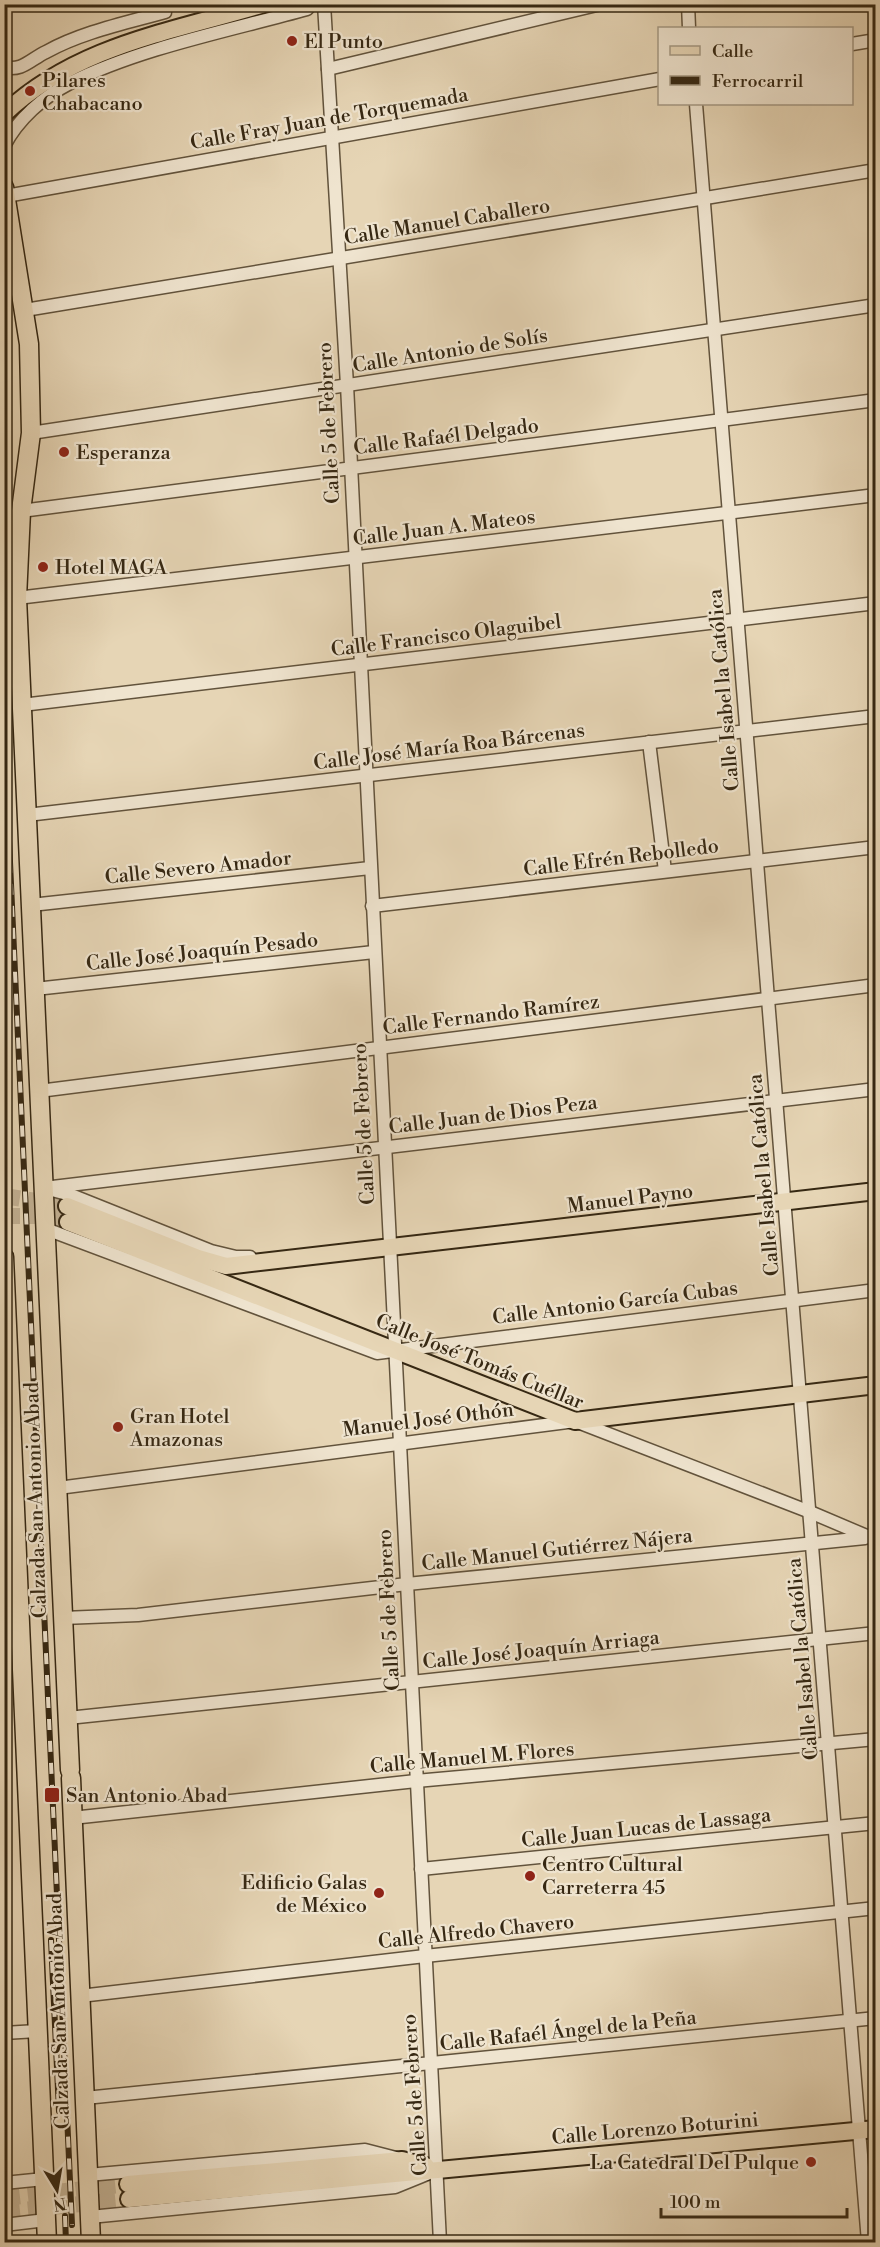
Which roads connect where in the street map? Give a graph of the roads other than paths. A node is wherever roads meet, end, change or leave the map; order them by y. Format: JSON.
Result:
{"nodes":[{"id":1,"x":264,"y":4,"type":"edge"},
{"id":2,"x":311,"y":4,"type":"edge"},
{"id":3,"x":324,"y":4,"type":"edge"},
{"id":4,"x":601,"y":4,"type":"edge"},
{"id":5,"x":688,"y":4,"type":"edge"},
{"id":6,"x":165,"y":8,"type":"edge"},
{"id":7,"x":690,"y":27,"type":"edge"},
{"id":8,"x":876,"y":40,"type":"edge"},
{"id":9,"x":853,"y":45,"type":"edge"},
{"id":10,"x":4,"y":67,"type":"edge"},
{"id":11,"x":328,"y":69,"type":"junction"},
{"id":12,"x":658,"y":79,"type":"edge"},
{"id":13,"x":696,"y":105,"type":"edge"},
{"id":14,"x":4,"y":114,"type":"edge"},
{"id":15,"x":332,"y":137,"type":"junction"},
{"id":16,"x":4,"y":146,"type":"edge"},
{"id":17,"x":876,"y":170,"type":"edge"},
{"id":18,"x":5,"y":191,"type":"edge"},
{"id":19,"x":704,"y":198,"type":"junction"},
{"id":20,"x":338,"y":259,"type":"junction"},
{"id":21,"x":876,"y":304,"type":"edge"},
{"id":22,"x":25,"y":310,"type":"junction"},
{"id":23,"x":714,"y":329,"type":"junction"},
{"id":24,"x":347,"y":385,"type":"junction"},
{"id":25,"x":876,"y":400,"type":"edge"},
{"id":26,"x":722,"y":420,"type":"junction"},
{"id":27,"x":31,"y":433,"type":"junction"},
{"id":28,"x":350,"y":468,"type":"junction"},
{"id":29,"x":876,"y":495,"type":"edge"},
{"id":30,"x":21,"y":511,"type":"junction"},
{"id":31,"x":728,"y":513,"type":"junction"},
{"id":32,"x":354,"y":557,"type":"junction"},
{"id":33,"x":17,"y":598,"type":"junction"},
{"id":34,"x":876,"y":603,"type":"edge"},
{"id":35,"x":736,"y":620,"type":"junction"},
{"id":36,"x":360,"y":665,"type":"junction"},
{"id":37,"x":22,"y":705,"type":"junction"},
{"id":38,"x":876,"y":716,"type":"edge"},
{"id":39,"x":746,"y":731,"type":"junction"},
{"id":40,"x":649,"y":742,"type":"junction"},
{"id":41,"x":365,"y":776,"type":"junction"},
{"id":42,"x":27,"y":815,"type":"junction"},
{"id":43,"x":876,"y":847,"type":"edge"},
{"id":44,"x":756,"y":861,"type":"junction"},
{"id":45,"x":370,"y":867,"type":"junction"},
{"id":46,"x":665,"y":871,"type":"junction"},
{"id":47,"x":31,"y":906,"type":"junction"},
{"id":48,"x":372,"y":906,"type":"junction"},
{"id":49,"x":374,"y":952,"type":"junction"},
{"id":50,"x":876,"y":985,"type":"edge"},
{"id":51,"x":34,"y":989,"type":"junction"},
{"id":52,"x":768,"y":999,"type":"junction"},
{"id":53,"x":379,"y":1048,"type":"junction"},
{"id":54,"x":876,"y":1089,"type":"edge"},
{"id":55,"x":39,"y":1091,"type":"junction"},
{"id":56,"x":776,"y":1100,"type":"junction"},
{"id":57,"x":383,"y":1147,"type":"junction"},
{"id":58,"x":44,"y":1188,"type":"junction"},
{"id":59,"x":876,"y":1191,"type":"edge"},
{"id":60,"x":784,"y":1202,"type":"junction"},
{"id":61,"x":46,"y":1229,"type":"junction"},
{"id":62,"x":390,"y":1248,"type":"junction"},
{"id":63,"x":335,"y":1254,"type":"junction"},
{"id":64,"x":4,"y":1257,"type":"edge"},
{"id":65,"x":876,"y":1290,"type":"edge"},
{"id":66,"x":792,"y":1300,"type":"junction"},
{"id":67,"x":395,"y":1349,"type":"junction"},
{"id":68,"x":876,"y":1385,"type":"edge"},
{"id":69,"x":800,"y":1395,"type":"junction"},
{"id":70,"x":575,"y":1421,"type":"junction"},
{"id":71,"x":399,"y":1444,"type":"junction"},
{"id":72,"x":58,"y":1488,"type":"junction"},
{"id":73,"x":10,"y":1496,"type":"edge"},
{"id":74,"x":810,"y":1512,"type":"junction"},
{"id":75,"x":873,"y":1538,"type":"edge"},
{"id":76,"x":812,"y":1542,"type":"junction"},
{"id":77,"x":407,"y":1584,"type":"junction"},
{"id":78,"x":63,"y":1618,"type":"junction"},
{"id":79,"x":12,"y":1627,"type":"edge"},
{"id":80,"x":876,"y":1633,"type":"edge"},
{"id":81,"x":820,"y":1639,"type":"junction"},
{"id":82,"x":411,"y":1683,"type":"junction"},
{"id":83,"x":68,"y":1718,"type":"junction"},
{"id":84,"x":876,"y":1739,"type":"edge"},
{"id":85,"x":828,"y":1743,"type":"junction"},
{"id":86,"x":416,"y":1781,"type":"junction"},
{"id":87,"x":72,"y":1818,"type":"junction"},
{"id":88,"x":876,"y":1823,"type":"edge"},
{"id":89,"x":835,"y":1828,"type":"junction"},
{"id":90,"x":421,"y":1869,"type":"junction"},
{"id":91,"x":876,"y":1908,"type":"edge"},
{"id":92,"x":841,"y":1911,"type":"junction"},
{"id":93,"x":425,"y":1956,"type":"junction"},
{"id":94,"x":80,"y":1996,"type":"junction"},
{"id":95,"x":876,"y":2018,"type":"edge"},
{"id":96,"x":850,"y":2020,"type":"junction"},
{"id":97,"x":37,"y":2031,"type":"junction"},
{"id":98,"x":4,"y":2033,"type":"edge"},
{"id":99,"x":430,"y":2064,"type":"junction"},
{"id":100,"x":85,"y":2098,"type":"junction"},
{"id":101,"x":867,"y":2130,"type":"edge"},
{"id":102,"x":402,"y":2160,"type":"junction"},
{"id":103,"x":438,"y":2169,"type":"junction"},
{"id":104,"x":88,"y":2175,"type":"junction"},
{"id":105,"x":44,"y":2179,"type":"junction"},
{"id":106,"x":4,"y":2183,"type":"edge"},
{"id":107,"x":90,"y":2217,"type":"junction"},
{"id":108,"x":45,"y":2220,"type":"junction"},
{"id":109,"x":4,"y":2225,"type":"edge"},
{"id":110,"x":47,"y":2242,"type":"edge"},
{"id":111,"x":91,"y":2242,"type":"edge"},
{"id":112,"x":440,"y":2242,"type":"edge"},
{"id":113,"x":868,"y":2242,"type":"edge"}],
"edges":[{"from":1,"to":14,"type":"main road"},
{"from":2,"to":16,"type":"street"},
{"from":3,"to":11,"type":"street","name":"Calle 5 de Febrero"},
{"from":4,"to":11,"type":"street"},
{"from":5,"to":7,"type":"street"},
{"from":6,"to":10,"type":"street"},
{"from":8,"to":9,"type":"street"},
{"from":11,"to":15,"type":"street","name":"Calle 5 de Febrero"},
{"from":12,"to":15,"type":"street","name":"Calle Fray Juan de Torquemada"},
{"from":13,"to":19,"type":"street","name":"Calle Isabel la Católica"},
{"from":15,"to":18,"type":"street","name":"Calle Fray Juan de Torquemada"},
{"from":15,"to":20,"type":"street","name":"Calle 5 de Febrero"},
{"from":17,"to":19,"type":"street","name":"Calle Manuel Caballero"},
{"from":18,"to":22,"type":"highway","name":"Calzada San Antonio Abad"},
{"from":19,"to":20,"type":"street","name":"Calle Manuel Caballero"},
{"from":19,"to":23,"type":"street","name":"Calle Isabel la Católica"},
{"from":20,"to":22,"type":"street","name":"Calle Manuel Caballero"},
{"from":20,"to":24,"type":"street","name":"Calle 5 de Febrero"},
{"from":21,"to":23,"type":"street","name":"Calle Antonio de Solís"},
{"from":22,"to":27,"type":"highway","name":"Calzada San Antonio Abad"},
{"from":23,"to":24,"type":"street","name":"Calle Antonio de Solís"},
{"from":23,"to":26,"type":"street","name":"Calle Isabel la Católica"},
{"from":24,"to":27,"type":"street","name":"Calle Antonio de Solís"},
{"from":24,"to":28,"type":"street","name":"Calle 5 de Febrero"},
{"from":25,"to":26,"type":"street","name":"Calle Rafaél Delgado"},
{"from":26,"to":28,"type":"street","name":"Calle Rafaél Delgado"},
{"from":26,"to":31,"type":"street","name":"Calle Isabel la Católica"},
{"from":27,"to":30,"type":"highway","name":"Calzada San Antonio Abad"},
{"from":28,"to":30,"type":"street","name":"Calle Rafaél Delgado"},
{"from":28,"to":32,"type":"street","name":"Calle 5 de Febrero"},
{"from":29,"to":31,"type":"street","name":"Calle Juan A. Mateos"},
{"from":30,"to":33,"type":"highway","name":"Calzada San Antonio Abad"},
{"from":31,"to":32,"type":"street","name":"Calle Juan A. Mateos"},
{"from":31,"to":35,"type":"street","name":"Calle Isabel la Católica"},
{"from":32,"to":33,"type":"street","name":"Calle Juan A. Mateos"},
{"from":32,"to":36,"type":"street","name":"Calle 5 de Febrero"},
{"from":33,"to":37,"type":"highway","name":"Calzada San Antonio Abad"},
{"from":34,"to":35,"type":"street","name":"Calle Francisco Olaguibel"},
{"from":35,"to":36,"type":"street","name":"Calle Francisco Olaguibel"},
{"from":35,"to":39,"type":"street","name":"Calle Isabel la Católica"},
{"from":36,"to":37,"type":"street","name":"Calle Francisco Olaguibel"},
{"from":36,"to":41,"type":"street","name":"Calle 5 de Febrero"},
{"from":37,"to":42,"type":"highway","name":"Calzada San Antonio Abad"},
{"from":38,"to":39,"type":"street","name":"Calle José María Roa Bárcenas"},
{"from":39,"to":40,"type":"street","name":"Calle José María Roa Bárcenas"},
{"from":39,"to":44,"type":"street","name":"Calle Isabel la Católica"},
{"from":40,"to":41,"type":"street","name":"Calle José María Roa Bárcenas"},
{"from":40,"to":46,"type":"street"},
{"from":41,"to":42,"type":"street","name":"Calle José María Roa Bárcenas"},
{"from":41,"to":45,"type":"street","name":"Calle 5 de Febrero"},
{"from":42,"to":47,"type":"highway","name":"Calzada San Antonio Abad"},
{"from":43,"to":44,"type":"street","name":"Calle Efrén Rebolledo"},
{"from":44,"to":46,"type":"street","name":"Calle Efrén Rebolledo"},
{"from":44,"to":52,"type":"street","name":"Calle Isabel la Católica"},
{"from":45,"to":47,"type":"street","name":"Calle Severo Amador"},
{"from":45,"to":48,"type":"street","name":"Calle 5 de Febrero"},
{"from":46,"to":48,"type":"street","name":"Calle Efrén Rebolledo"},
{"from":47,"to":51,"type":"highway","name":"Calzada San Antonio Abad"},
{"from":48,"to":49,"type":"street","name":"Calle 5 de Febrero"},
{"from":49,"to":51,"type":"street","name":"Calle José Joaquín Pesado"},
{"from":49,"to":53,"type":"street","name":"Calle 5 de Febrero"},
{"from":50,"to":52,"type":"street","name":"Calle Fernando Ramírez"},
{"from":51,"to":55,"type":"highway","name":"Calzada San Antonio Abad"},
{"from":52,"to":53,"type":"street","name":"Calle Fernando Ramírez"},
{"from":52,"to":56,"type":"street","name":"Calle Isabel la Católica"},
{"from":53,"to":55,"type":"street","name":"Calle Fernando Ramírez"},
{"from":53,"to":57,"type":"street","name":"Calle 5 de Febrero"},
{"from":54,"to":56,"type":"street","name":"Calle Juan de Dios Peza"},
{"from":55,"to":58,"type":"highway","name":"Calzada San Antonio Abad"},
{"from":56,"to":57,"type":"street","name":"Calle Juan de Dios Peza"},
{"from":56,"to":60,"type":"street","name":"Calle Isabel la Católica"},
{"from":57,"to":58,"type":"street","name":"Calle Juan de Dios Peza"},
{"from":57,"to":62,"type":"street","name":"Calle 5 de Febrero"},
{"from":58,"to":61,"type":"highway","name":"Calzada San Antonio Abad"},
{"from":58,"to":63,"type":"street"},
{"from":59,"to":60,"type":"main road","name":"Manuel Payno"},
{"from":60,"to":62,"type":"main road","name":"Manuel Payno"},
{"from":60,"to":66,"type":"street","name":"Calle Isabel la Católica"},
{"from":61,"to":67,"type":"street","name":"Calle Antonio García Cubas"},
{"from":61,"to":72,"type":"highway","name":"Calzada San Antonio Abad"},
{"from":62,"to":63,"type":"main road","name":"Calle José Tomás Cuéllar"},
{"from":62,"to":67,"type":"street","name":"Calle 5 de Febrero"},
{"from":63,"to":67,"type":"main road","name":"Calle José Tomás Cuéllar"},
{"from":64,"to":73,"type":"highway","name":"Calzada San Antonio Abad"},
{"from":65,"to":66,"type":"street","name":"Calle Antonio García Cubas"},
{"from":66,"to":67,"type":"street","name":"Calle Antonio García Cubas"},
{"from":66,"to":69,"type":"street","name":"Calle Isabel la Católica"},
{"from":67,"to":70,"type":"main road","name":"Calle José Tomás Cuéllar"},
{"from":67,"to":71,"type":"street","name":"Calle 5 de Febrero"},
{"from":68,"to":69,"type":"main road","name":"Manuel José Othón"},
{"from":69,"to":70,"type":"main road","name":"Manuel José Othón"},
{"from":69,"to":74,"type":"street","name":"Calle Isabel la Católica"},
{"from":70,"to":71,"type":"street","name":"Manuel José Othón"},
{"from":70,"to":74,"type":"street","name":"Calle José Tomás Cuéllar"},
{"from":71,"to":72,"type":"street","name":"Manuel José Othón"},
{"from":71,"to":77,"type":"street","name":"Calle 5 de Febrero"},
{"from":72,"to":78,"type":"highway","name":"Calzada San Antonio Abad"},
{"from":73,"to":79,"type":"highway","name":"Calzada San Antonio Abad"},
{"from":74,"to":75,"type":"street","name":"Calle José Tomás Cuéllar"},
{"from":74,"to":76,"type":"street","name":"Calle Isabel la Católica"},
{"from":75,"to":76,"type":"street","name":"Calle Manuel Gutiérrez Nájera"},
{"from":76,"to":77,"type":"street","name":"Calle Manuel Gutiérrez Nájera"},
{"from":76,"to":81,"type":"street","name":"Calle Isabel la Católica"},
{"from":77,"to":78,"type":"street","name":"Calle Manuel Gutiérrez Nájera"},
{"from":77,"to":82,"type":"street","name":"Calle 5 de Febrero"},
{"from":78,"to":83,"type":"highway","name":"Calzada San Antonio Abad"},
{"from":79,"to":97,"type":"highway","name":"Calzada San Antonio Abad"},
{"from":80,"to":81,"type":"street","name":"Calle José Joaquín Arriaga"},
{"from":81,"to":82,"type":"street","name":"Calle José Joaquín Arriaga"},
{"from":81,"to":85,"type":"street","name":"Calle Isabel la Católica"},
{"from":82,"to":83,"type":"street","name":"Calle José Joaquín Arriaga"},
{"from":82,"to":86,"type":"street","name":"Calle 5 de Febrero"},
{"from":83,"to":87,"type":"highway","name":"Calzada San Antonio Abad"},
{"from":84,"to":85,"type":"street","name":"Calle Manuel M. Flores"},
{"from":85,"to":86,"type":"street","name":"Calle Manuel M. Flores"},
{"from":85,"to":89,"type":"street","name":"Calle Isabel la Católica"},
{"from":86,"to":87,"type":"street","name":"Calle Manuel M. Flores"},
{"from":86,"to":90,"type":"street","name":"Calle 5 de Febrero"},
{"from":87,"to":94,"type":"highway","name":"Calzada San Antonio Abad"},
{"from":88,"to":89,"type":"street","name":"Calle Juan Lucas de Lassaga"},
{"from":89,"to":90,"type":"street","name":"Calle Juan Lucas de Lassaga"},
{"from":89,"to":92,"type":"street","name":"Calle Isabel la Católica"},
{"from":90,"to":93,"type":"street","name":"Calle 5 de Febrero"},
{"from":91,"to":92,"type":"street","name":"Calle Alfredo Chavero"},
{"from":92,"to":93,"type":"street","name":"Calle Alfredo Chavero"},
{"from":92,"to":96,"type":"street","name":"Calle Isabel la Católica"},
{"from":93,"to":94,"type":"street","name":"Calle Alfredo Chavero"},
{"from":93,"to":99,"type":"street","name":"Calle 5 de Febrero"},
{"from":94,"to":100,"type":"highway","name":"Calzada San Antonio Abad"},
{"from":95,"to":96,"type":"street","name":"Calle Rafaél Ángel de la Peña"},
{"from":96,"to":99,"type":"street","name":"Calle Rafaél Ángel de la Peña"},
{"from":96,"to":101,"type":"street","name":"Calle Isabel la Católica"},
{"from":97,"to":98,"type":"street"},
{"from":97,"to":105,"type":"highway","name":"Calzada San Antonio Abad"},
{"from":99,"to":100,"type":"street","name":"Calle Rafaél Ángel de la Peña"},
{"from":99,"to":103,"type":"street","name":"Calle 5 de Febrero"},
{"from":100,"to":104,"type":"highway","name":"Calzada San Antonio Abad"},
{"from":101,"to":103,"type":"main road","name":"Calle Lorenzo Boturini"},
{"from":101,"to":113,"type":"street","name":"Calle Isabel la Católica"},
{"from":102,"to":103,"type":"main road","name":"Calle Lorenzo Boturini"},
{"from":102,"to":103,"type":"main road","name":"Calle Lorenzo Boturini"},
{"from":102,"to":104,"type":"street","name":"Calle Lorenzo Boturini"},
{"from":103,"to":107,"type":"street","name":"Calle Lorenzo Boturini"},
{"from":103,"to":112,"type":"street","name":"Calle 5 de Febrero"},
{"from":104,"to":107,"type":"highway","name":"Calzada San Antonio Abad"},
{"from":105,"to":106,"type":"street"},
{"from":105,"to":108,"type":"highway","name":"Calzada San Antonio Abad"},
{"from":107,"to":111,"type":"highway","name":"Calzada San Antonio Abad"},
{"from":108,"to":109,"type":"street"},
{"from":108,"to":110,"type":"highway","name":"Calzada San Antonio Abad"}]}
